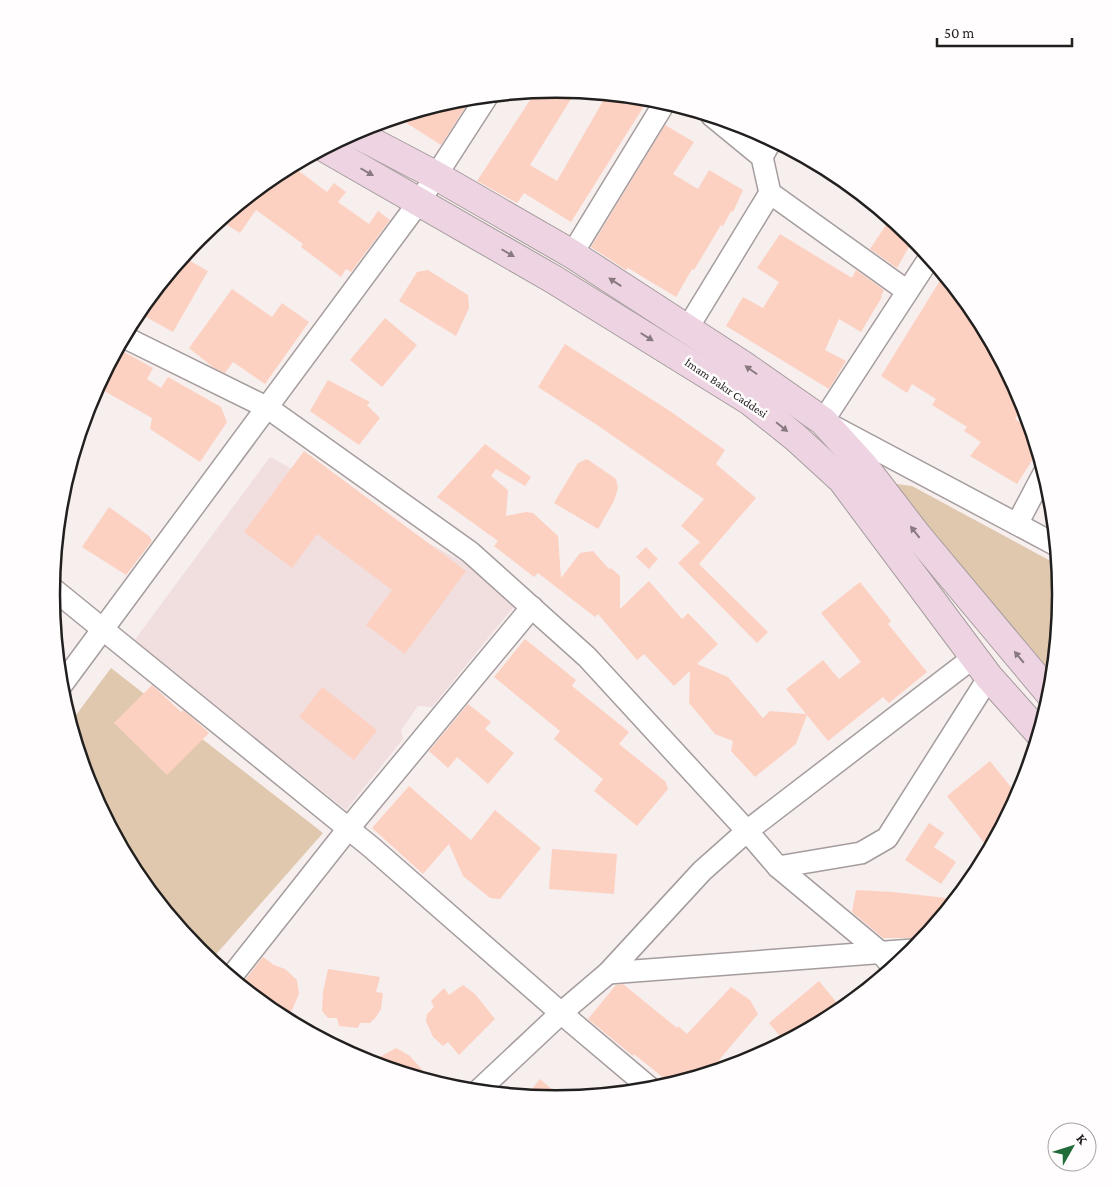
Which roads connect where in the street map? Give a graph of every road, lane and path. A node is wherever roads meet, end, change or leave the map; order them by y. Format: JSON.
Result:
{"nodes":[{"id":1,"x":483,"y":103,"type":"edge"},
{"id":2,"x":661,"y":109,"type":"edge"},
{"id":3,"x":743,"y":134,"type":"edge"},
{"id":4,"x":362,"y":137,"type":"edge"},
{"id":5,"x":767,"y":148,"type":"edge"},
{"id":6,"x":331,"y":152,"type":"edge"},
{"id":7,"x":435,"y":175,"type":"junction"},
{"id":8,"x":770,"y":193,"type":"junction"},
{"id":9,"x":419,"y":202,"type":"junction"},
{"id":10,"x":572,"y":254,"type":"junction"},
{"id":11,"x":926,"y":263,"type":"edge"},
{"id":12,"x":907,"y":291,"type":"junction"},
{"id":13,"x":687,"y":329,"type":"junction"},
{"id":14,"x":130,"y":339,"type":"edge"},
{"id":15,"x":268,"y":408,"type":"junction"},
{"id":16,"x":823,"y":421,"type":"junction"},
{"id":17,"x":1039,"y":483,"type":"edge"},
{"id":18,"x":1017,"y":524,"type":"junction"},
{"id":19,"x":1049,"y":542,"type":"edge"},
{"id":20,"x":60,"y":594,"type":"edge"},
{"id":21,"x":532,"y":607,"type":"junction"},
{"id":22,"x":103,"y":629,"type":"junction"},
{"id":23,"x":981,"y":667,"type":"junction"},
{"id":24,"x":68,"y":677,"type":"edge"},
{"id":25,"x":1043,"y":685,"type":"edge"},
{"id":26,"x":1034,"y":727,"type":"edge"},
{"id":27,"x":348,"y":829,"type":"junction"},
{"id":28,"x":747,"y":831,"type":"junction"},
{"id":29,"x":778,"y":868,"type":"junction"},
{"id":30,"x":887,"y":959,"type":"edge"},
{"id":31,"x":235,"y":971,"type":"edge"},
{"id":32,"x":608,"y":973,"type":"junction"},
{"id":33,"x":561,"y":1013,"type":"junction"},
{"id":34,"x":642,"y":1082,"type":"edge"},
{"id":35,"x":484,"y":1084,"type":"edge"}],
"edges":[{"from":1,"to":7,"type":"street"},
{"from":2,"to":10,"type":"street"},
{"from":3,"to":5,"type":"street"},
{"from":4,"to":7,"type":"main road"},
{"from":5,"to":8,"type":"street"},
{"from":6,"to":9,"type":"main road","name":"İmam Bakır Caddesi","one_way":true},
{"from":7,"to":9,"type":"street"},
{"from":7,"to":10,"type":"main road"},
{"from":8,"to":12,"type":"street"},
{"from":8,"to":13,"type":"street"},
{"from":9,"to":15,"type":"street"},
{"from":9,"to":23,"type":"main road","name":"İmam Bakır Caddesi","one_way":true},
{"from":13,"to":10,"type":"main road","one_way":true},
{"from":11,"to":12,"type":"street"},
{"from":12,"to":16,"type":"street"},
{"from":16,"to":13,"type":"main road","one_way":true},
{"from":14,"to":15,"type":"street"},
{"from":15,"to":21,"type":"street"},
{"from":15,"to":22,"type":"street"},
{"from":16,"to":18,"type":"street"},
{"from":25,"to":16,"type":"main road","one_way":true},
{"from":17,"to":18,"type":"street"},
{"from":18,"to":19,"type":"street"},
{"from":20,"to":22,"type":"street"},
{"from":21,"to":27,"type":"street"},
{"from":21,"to":28,"type":"street"},
{"from":22,"to":24,"type":"street"},
{"from":22,"to":27,"type":"street"},
{"from":23,"to":26,"type":"main road","name":"İmam Bakır Caddesi"},
{"from":23,"to":28,"type":"street"},
{"from":23,"to":29,"type":"street"},
{"from":27,"to":31,"type":"street"},
{"from":27,"to":33,"type":"street"},
{"from":28,"to":29,"type":"street"},
{"from":28,"to":32,"type":"street"},
{"from":29,"to":30,"type":"street"},
{"from":30,"to":32,"type":"street"},
{"from":32,"to":33,"type":"street"},
{"from":33,"to":34,"type":"street"},
{"from":33,"to":35,"type":"street"}]}
